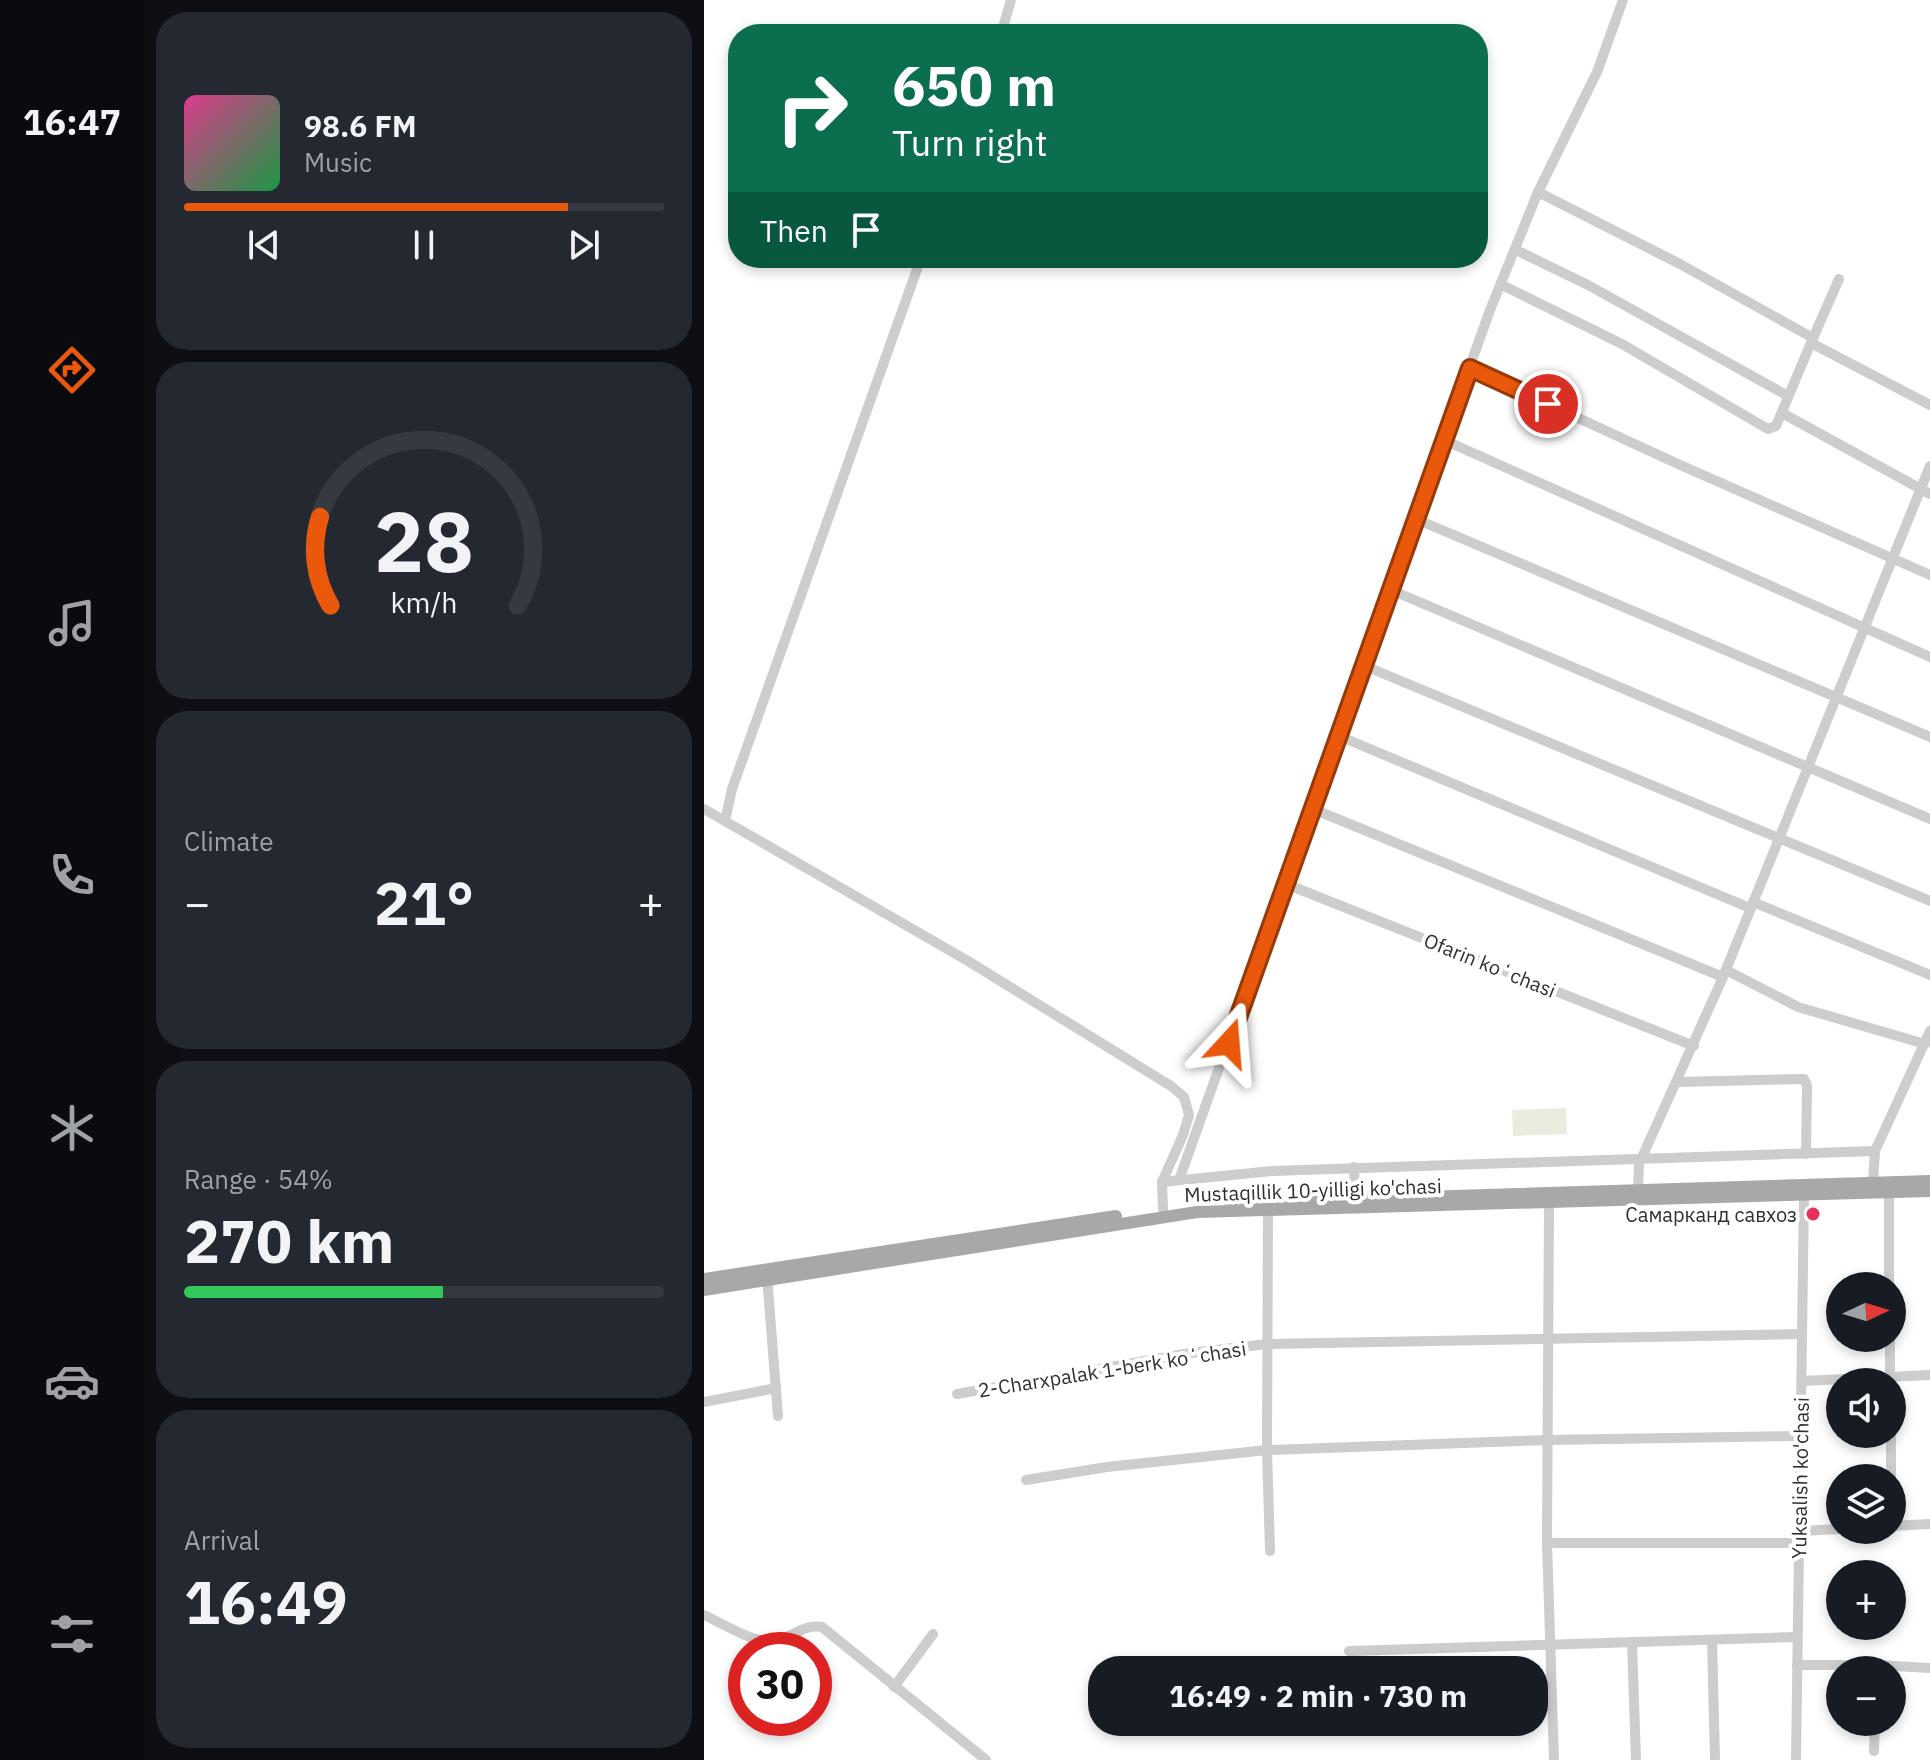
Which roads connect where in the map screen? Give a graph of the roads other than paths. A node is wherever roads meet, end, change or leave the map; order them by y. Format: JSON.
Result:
{"nodes":[{"id":1,"x":1011,"y":0,"type":"edge"},
{"id":2,"x":1623,"y":0,"type":"edge"},
{"id":3,"x":1004,"y":24,"type":"edge"},
{"id":4,"x":1538,"y":192,"type":"junction"},
{"id":5,"x":1516,"y":250,"type":"junction"},
{"id":6,"x":917,"y":268,"type":"edge"},
{"id":7,"x":1839,"y":279,"type":"dead end"},
{"id":8,"x":1502,"y":285,"type":"junction"},
{"id":9,"x":1812,"y":340,"type":"junction"},
{"id":10,"x":1470,"y":368,"type":"junction"},
{"id":11,"x":1788,"y":396,"type":"junction"},
{"id":12,"x":1930,"y":405,"type":"edge"},
{"id":13,"x":1782,"y":413,"type":"junction"},
{"id":14,"x":1444,"y":440,"type":"junction"},
{"id":15,"x":1930,"y":466,"type":"edge"},
{"id":16,"x":1925,"y":492,"type":"edge"},
{"id":17,"x":1416,"y":519,"type":"junction"},
{"id":18,"x":1893,"y":559,"type":"junction"},
{"id":19,"x":1930,"y":575,"type":"edge"},
{"id":20,"x":1391,"y":590,"type":"junction"},
{"id":21,"x":1865,"y":630,"type":"junction"},
{"id":22,"x":1930,"y":657,"type":"edge"},
{"id":23,"x":1365,"y":666,"type":"junction"},
{"id":24,"x":1837,"y":698,"type":"junction"},
{"id":25,"x":1339,"y":736,"type":"junction"},
{"id":26,"x":1930,"y":737,"type":"edge"},
{"id":27,"x":1809,"y":766,"type":"junction"},
{"id":28,"x":704,"y":809,"type":"edge"},
{"id":29,"x":1313,"y":809,"type":"junction"},
{"id":30,"x":1930,"y":819,"type":"edge"},
{"id":31,"x":725,"y":821,"type":"junction"},
{"id":32,"x":1779,"y":838,"type":"junction"},
{"id":33,"x":1286,"y":884,"type":"junction"},
{"id":34,"x":1930,"y":901,"type":"edge"},
{"id":35,"x":1752,"y":905,"type":"junction"},
{"id":36,"x":1724,"y":973,"type":"junction"},
{"id":37,"x":1930,"y":975,"type":"edge"},
{"id":38,"x":1930,"y":1031,"type":"edge"},
{"id":39,"x":1925,"y":1044,"type":"junction"},
{"id":40,"x":1694,"y":1046,"type":"junction"},
{"id":41,"x":1677,"y":1082,"type":"junction"},
{"id":42,"x":1875,"y":1151,"type":"junction"},
{"id":43,"x":1806,"y":1154,"type":"junction"},
{"id":44,"x":1641,"y":1161,"type":"junction"},
{"id":45,"x":1354,"y":1167,"type":"junction"},
{"id":46,"x":1179,"y":1180,"type":"junction"},
{"id":47,"x":1930,"y":1181,"type":"edge"},
{"id":48,"x":1162,"y":1182,"type":"junction"},
{"id":49,"x":1873,"y":1183,"type":"junction"},
{"id":50,"x":1638,"y":1185,"type":"junction"},
{"id":51,"x":1930,"y":1191,"type":"edge"},
{"id":52,"x":1889,"y":1192,"type":"junction"},
{"id":53,"x":1804,"y":1195,"type":"junction"},
{"id":54,"x":1355,"y":1196,"type":"junction"},
{"id":55,"x":1549,"y":1203,"type":"junction"},
{"id":56,"x":1163,"y":1209,"type":"junction"},
{"id":57,"x":1268,"y":1211,"type":"junction"},
{"id":58,"x":1889,"y":1272,"type":"edge"},
{"id":59,"x":767,"y":1275,"type":"junction"},
{"id":60,"x":704,"y":1279,"type":"edge"},
{"id":61,"x":704,"y":1290,"type":"edge"},
{"id":62,"x":1802,"y":1334,"type":"junction"},
{"id":63,"x":1548,"y":1340,"type":"junction"},
{"id":64,"x":1267,"y":1344,"type":"junction"},
{"id":65,"x":1930,"y":1375,"type":"edge"},
{"id":66,"x":1906,"y":1377,"type":"edge"},
{"id":67,"x":1826,"y":1380,"type":"edge"},
{"id":68,"x":1802,"y":1381,"type":"junction"},
{"id":69,"x":776,"y":1388,"type":"junction"},
{"id":70,"x":957,"y":1394,"type":"dead end"},
{"id":71,"x":704,"y":1402,"type":"edge"},
{"id":72,"x":778,"y":1416,"type":"dead end"},
{"id":73,"x":1801,"y":1436,"type":"junction"},
{"id":74,"x":1548,"y":1440,"type":"junction"},
{"id":75,"x":1267,"y":1450,"type":"junction"},
{"id":76,"x":1026,"y":1480,"type":"dead end"},
{"id":77,"x":1930,"y":1524,"type":"edge"},
{"id":78,"x":1906,"y":1525,"type":"edge"},
{"id":79,"x":1826,"y":1532,"type":"edge"},
{"id":80,"x":1799,"y":1537,"type":"junction"},
{"id":81,"x":1547,"y":1543,"type":"junction"},
{"id":82,"x":1270,"y":1551,"type":"dead end"},
{"id":83,"x":704,"y":1615,"type":"edge"},
{"id":84,"x":933,"y":1634,"type":"dead end"},
{"id":85,"x":1797,"y":1637,"type":"junction"},
{"id":86,"x":1712,"y":1640,"type":"junction"},
{"id":87,"x":1632,"y":1642,"type":"junction"},
{"id":88,"x":1550,"y":1646,"type":"junction"},
{"id":89,"x":1349,"y":1651,"type":"dead end"},
{"id":90,"x":1797,"y":1665,"type":"junction"},
{"id":91,"x":1826,"y":1666,"type":"edge"},
{"id":92,"x":1906,"y":1668,"type":"edge"},
{"id":93,"x":1930,"y":1668,"type":"edge"},
{"id":94,"x":894,"y":1687,"type":"junction"},
{"id":95,"x":1875,"y":1736,"type":"edge"},
{"id":96,"x":1874,"y":1751,"type":"dead end"},
{"id":97,"x":986,"y":1760,"type":"edge"},
{"id":98,"x":1554,"y":1760,"type":"edge"},
{"id":99,"x":1636,"y":1760,"type":"edge"},
{"id":100,"x":1715,"y":1760,"type":"edge"},
{"id":101,"x":1796,"y":1760,"type":"edge"}],
"edges":[{"from":1,"to":3,"type":"street"},
{"from":2,"to":4,"type":"street"},
{"from":4,"to":5,"type":"street"},
{"from":4,"to":9,"type":"street"},
{"from":5,"to":8,"type":"street"},
{"from":5,"to":11,"type":"street"},
{"from":6,"to":31,"type":"street"},
{"from":7,"to":9,"type":"street"},
{"from":8,"to":10,"type":"street"},
{"from":8,"to":13,"type":"street"},
{"from":9,"to":11,"type":"street"},
{"from":9,"to":12,"type":"street"},
{"from":10,"to":14,"type":"street"},
{"from":10,"to":18,"type":"street"},
{"from":11,"to":13,"type":"street"},
{"from":13,"to":16,"type":"street"},
{"from":14,"to":17,"type":"street"},
{"from":14,"to":21,"type":"street"},
{"from":15,"to":16,"type":"street"},
{"from":16,"to":18,"type":"street"},
{"from":17,"to":20,"type":"street"},
{"from":17,"to":24,"type":"street"},
{"from":18,"to":19,"type":"street"},
{"from":18,"to":21,"type":"street"},
{"from":20,"to":23,"type":"street"},
{"from":20,"to":27,"type":"street"},
{"from":21,"to":22,"type":"street"},
{"from":21,"to":24,"type":"street"},
{"from":23,"to":25,"type":"street"},
{"from":23,"to":32,"type":"street"},
{"from":24,"to":26,"type":"street"},
{"from":24,"to":27,"type":"street"},
{"from":25,"to":29,"type":"street"},
{"from":25,"to":35,"type":"street"},
{"from":27,"to":30,"type":"street"},
{"from":27,"to":32,"type":"street"},
{"from":28,"to":31,"type":"street"},
{"from":29,"to":33,"type":"street"},
{"from":29,"to":36,"type":"street"},
{"from":31,"to":48,"type":"street"},
{"from":32,"to":34,"type":"street"},
{"from":32,"to":35,"type":"street"},
{"from":33,"to":40,"type":"street","name":"Ofarin koʻchasi"},
{"from":33,"to":46,"type":"street"},
{"from":35,"to":36,"type":"street"},
{"from":35,"to":37,"type":"street"},
{"from":36,"to":39,"type":"street"},
{"from":36,"to":40,"type":"street"},
{"from":38,"to":39,"type":"street"},
{"from":39,"to":42,"type":"street"},
{"from":40,"to":41,"type":"street"},
{"from":41,"to":43,"type":"street"},
{"from":41,"to":44,"type":"street"},
{"from":42,"to":43,"type":"street"},
{"from":42,"to":49,"type":"street"},
{"from":43,"to":44,"type":"street"},
{"from":44,"to":45,"type":"street"},
{"from":44,"to":50,"type":"street"},
{"from":45,"to":46,"type":"street"},
{"from":45,"to":54,"type":"street"},
{"from":46,"to":48,"type":"street"},
{"from":47,"to":49,"type":"main road","name":"Mustaqillik 10-yilligi ko'chasi"},
{"from":48,"to":56,"type":"street"},
{"from":49,"to":50,"type":"main road","name":"Mustaqillik 10-yilligi ko'chasi"},
{"from":50,"to":54,"type":"main road","name":"Mustaqillik 10-yilligi ko'chasi"},
{"from":51,"to":52,"type":"main road","name":"Mustaqillik 10-yilligi ko'chasi"},
{"from":52,"to":53,"type":"main road","name":"Mustaqillik 10-yilligi ko'chasi"},
{"from":52,"to":58,"type":"street"},
{"from":53,"to":55,"type":"main road","name":"Mustaqillik 10-yilligi ko'chasi"},
{"from":53,"to":62,"type":"street","name":"Yuksalish ko'chasi"},
{"from":54,"to":56,"type":"main road","name":"Mustaqillik 10-yilligi ko'chasi"},
{"from":55,"to":57,"type":"main road","name":"Mustaqillik 10-yilligi ko'chasi"},
{"from":55,"to":63,"type":"street"},
{"from":56,"to":59,"type":"main road","name":"Mustaqillik 10-yilligi ko'chasi"},
{"from":57,"to":59,"type":"main road","name":"Mustaqillik 10-yilligi ko'chasi"},
{"from":57,"to":64,"type":"street"},
{"from":59,"to":60,"type":"main road","name":"Mustaqillik 10-yilligi ko'chasi"},
{"from":59,"to":61,"type":"main road","name":"Mustaqillik 10-yilligi ko'chasi"},
{"from":59,"to":69,"type":"street"},
{"from":62,"to":63,"type":"street","name":"2-Charxpalak 1-berk koʻchasi"},
{"from":62,"to":68,"type":"street","name":"Yuksalish ko'chasi"},
{"from":63,"to":64,"type":"street","name":"2-Charxpalak 1-berk koʻchasi"},
{"from":63,"to":74,"type":"street"},
{"from":64,"to":70,"type":"street","name":"2-Charxpalak 1-berk koʻchasi"},
{"from":64,"to":75,"type":"street"},
{"from":65,"to":66,"type":"street"},
{"from":67,"to":68,"type":"street"},
{"from":68,"to":73,"type":"street","name":"Yuksalish ko'chasi"},
{"from":69,"to":71,"type":"street"},
{"from":69,"to":72,"type":"street"},
{"from":73,"to":74,"type":"street"},
{"from":73,"to":80,"type":"street","name":"Yuksalish ko'chasi"},
{"from":74,"to":75,"type":"street"},
{"from":74,"to":81,"type":"street"},
{"from":75,"to":76,"type":"street"},
{"from":75,"to":82,"type":"street"},
{"from":77,"to":78,"type":"street"},
{"from":79,"to":80,"type":"street"},
{"from":80,"to":81,"type":"street"},
{"from":80,"to":85,"type":"street","name":"Yuksalish ko'chasi"},
{"from":81,"to":88,"type":"street"},
{"from":83,"to":94,"type":"street"},
{"from":84,"to":94,"type":"street"},
{"from":85,"to":86,"type":"street"},
{"from":85,"to":90,"type":"street","name":"Yuksalish ko'chasi"},
{"from":86,"to":87,"type":"street"},
{"from":86,"to":100,"type":"street"},
{"from":87,"to":88,"type":"street"},
{"from":87,"to":99,"type":"street"},
{"from":88,"to":89,"type":"street"},
{"from":88,"to":98,"type":"street"},
{"from":90,"to":91,"type":"street"},
{"from":90,"to":101,"type":"street","name":"Yuksalish ko'chasi"},
{"from":92,"to":93,"type":"street"},
{"from":94,"to":97,"type":"street"},
{"from":95,"to":96,"type":"street"}]}
